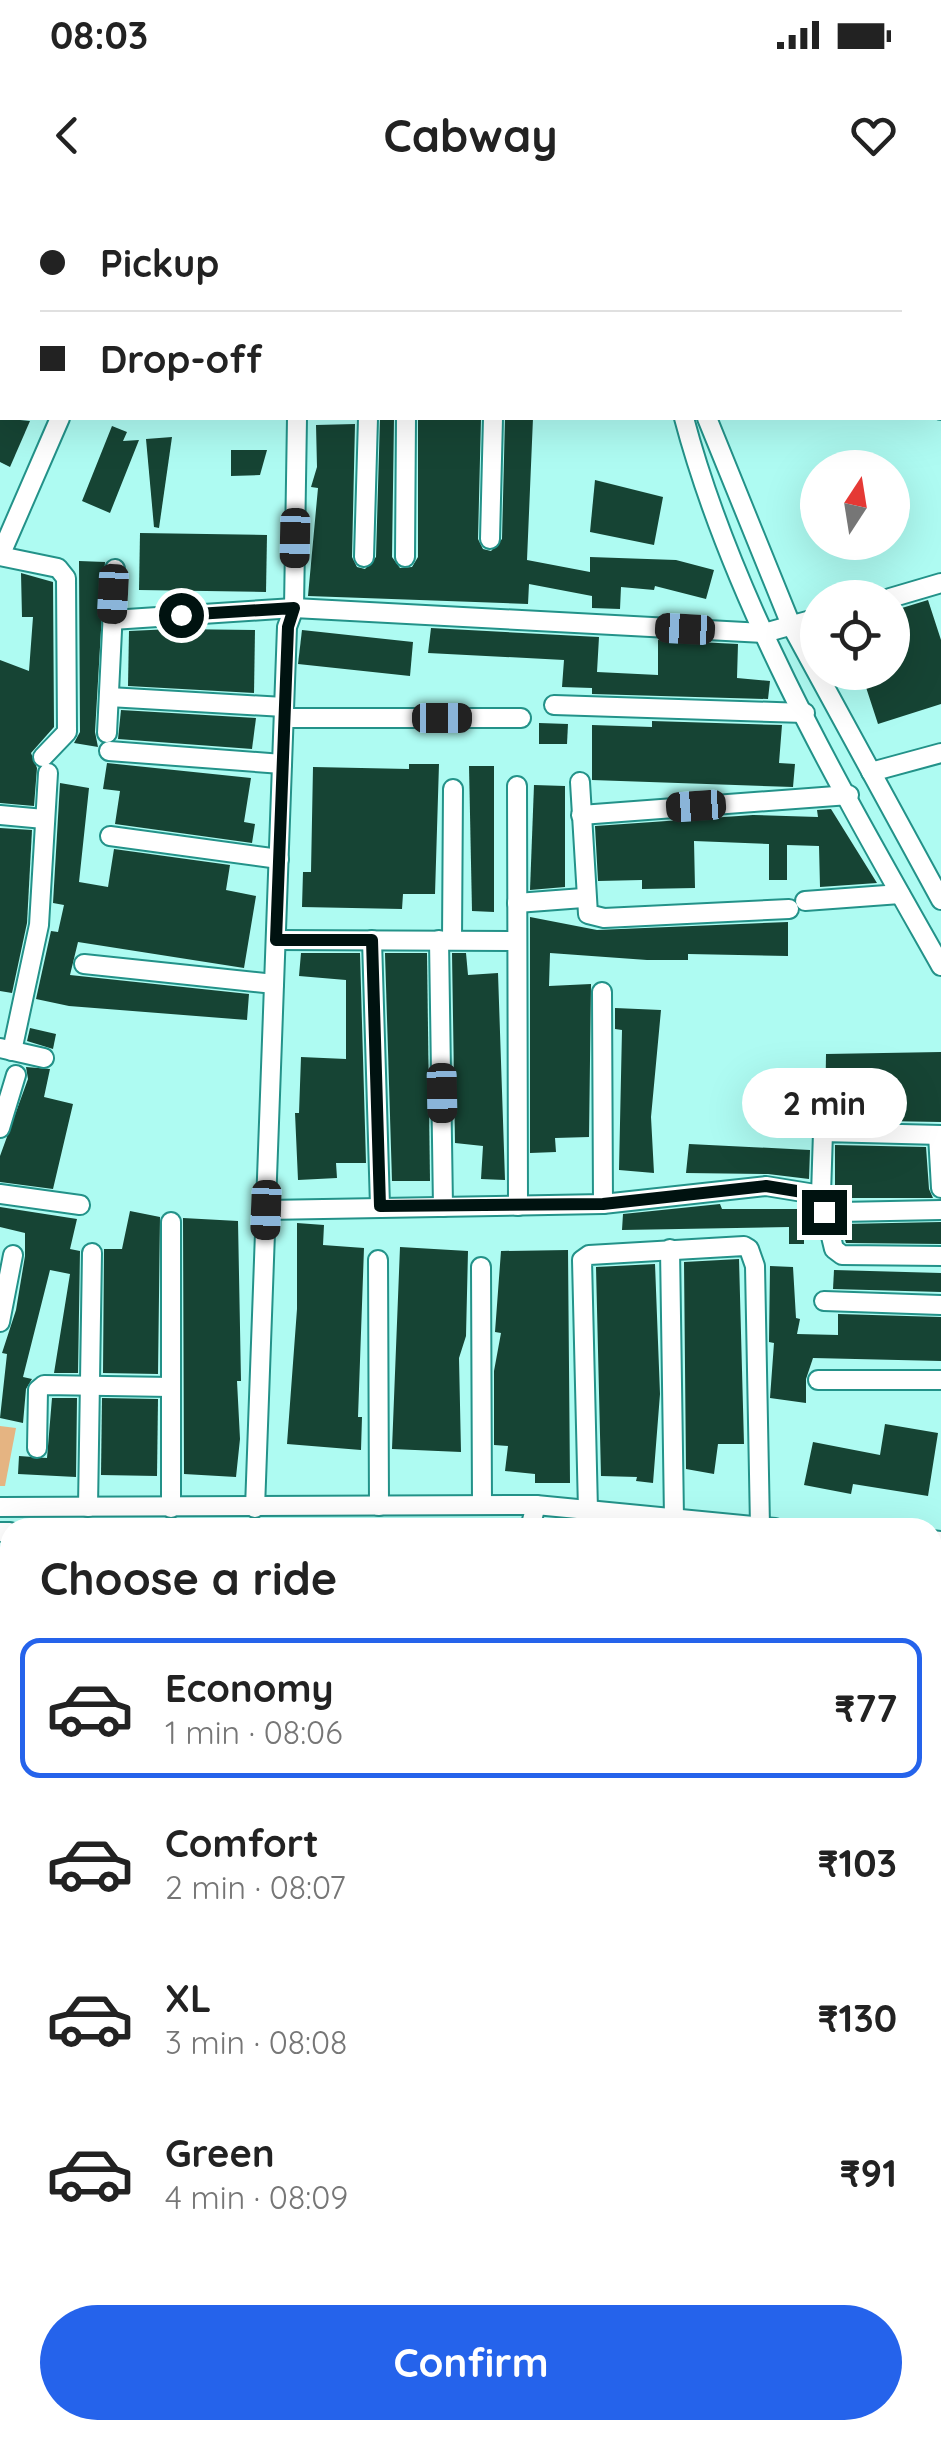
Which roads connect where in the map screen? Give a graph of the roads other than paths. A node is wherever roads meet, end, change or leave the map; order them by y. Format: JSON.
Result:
{"nodes":[{"id":1,"x":59,"y":420,"type":"edge"},
{"id":2,"x":297,"y":420,"type":"edge"},
{"id":3,"x":368,"y":420,"type":"edge"},
{"id":4,"x":406,"y":420,"type":"edge"},
{"id":5,"x":493,"y":420,"type":"edge"},
{"id":6,"x":685,"y":420,"type":"edge"},
{"id":7,"x":708,"y":420,"type":"edge"},
{"id":8,"x":490,"y":539,"type":"dead end"},
{"id":9,"x":0,"y":556,"type":"edge"},
{"id":10,"x":364,"y":557,"type":"dead end"},
{"id":11,"x":405,"y":557,"type":"dead end"},
{"id":12,"x":114,"y":569,"type":"dead end"},
{"id":13,"x":941,"y":583,"type":"edge"},
{"id":14,"x":910,"y":592,"type":"edge"},
{"id":15,"x":294,"y":608,"type":"junction"},
{"id":16,"x":112,"y":620,"type":"junction"},
{"id":17,"x":800,"y":623,"type":"edge"},
{"id":18,"x":791,"y":625,"type":"junction"},
{"id":19,"x":764,"y":633,"type":"junction"},
{"id":20,"x":108,"y":697,"type":"junction"},
{"id":21,"x":554,"y":704,"type":"dead end"},
{"id":22,"x":284,"y":712,"type":"junction"},
{"id":23,"x":805,"y":713,"type":"junction"},
{"id":24,"x":521,"y":718,"type":"dead end"},
{"id":25,"x":941,"y":753,"type":"edge"},
{"id":26,"x":282,"y":764,"type":"junction"},
{"id":27,"x":871,"y":772,"type":"junction"},
{"id":28,"x":580,"y":782,"type":"dead end"},
{"id":29,"x":518,"y":786,"type":"dead end"},
{"id":30,"x":453,"y":789,"type":"dead end"},
{"id":31,"x":848,"y":795,"type":"junction"},
{"id":32,"x":581,"y":815,"type":"junction"},
{"id":33,"x":0,"y":816,"type":"edge"},
{"id":34,"x":44,"y":819,"type":"junction"},
{"id":35,"x":110,"y":836,"type":"dead end"},
{"id":36,"x":279,"y":859,"type":"junction"},
{"id":37,"x":932,"y":864,"type":"edge"},
{"id":38,"x":900,"y":894,"type":"junction"},
{"id":39,"x":584,"y":898,"type":"junction"},
{"id":40,"x":941,"y":900,"type":"edge"},
{"id":41,"x":517,"y":903,"type":"junction"},
{"id":42,"x":276,"y":940,"type":"junction"},
{"id":43,"x":372,"y":940,"type":"junction"},
{"id":44,"x":446,"y":940,"type":"junction"},
{"id":45,"x":518,"y":940,"type":"junction"},
{"id":46,"x":84,"y":964,"type":"dead end"},
{"id":47,"x":941,"y":966,"type":"edge"},
{"id":48,"x":274,"y":984,"type":"junction"},
{"id":49,"x":602,"y":992,"type":"dead end"},
{"id":50,"x":6,"y":1049,"type":"edge"},
{"id":51,"x":44,"y":1058,"type":"dead end"},
{"id":52,"x":16,"y":1075,"type":"dead end"},
{"id":53,"x":0,"y":1128,"type":"edge"},
{"id":54,"x":939,"y":1135,"type":"edge"},
{"id":55,"x":941,"y":1188,"type":"edge"},
{"id":56,"x":0,"y":1194,"type":"edge"},
{"id":57,"x":821,"y":1195,"type":"junction"},
{"id":58,"x":603,"y":1204,"type":"junction"},
{"id":59,"x":80,"y":1205,"type":"dead end"},
{"id":60,"x":380,"y":1206,"type":"junction"},
{"id":61,"x":518,"y":1206,"type":"junction"},
{"id":62,"x":443,"y":1207,"type":"junction"},
{"id":63,"x":266,"y":1210,"type":"junction"},
{"id":64,"x":941,"y":1210,"type":"edge"},
{"id":65,"x":839,"y":1212,"type":"dead end"},
{"id":66,"x":171,"y":1222,"type":"dead end"},
{"id":67,"x":670,"y":1248,"type":"junction"},
{"id":68,"x":92,"y":1253,"type":"dead end"},
{"id":69,"x":13,"y":1256,"type":"dead end"},
{"id":70,"x":941,"y":1256,"type":"edge"},
{"id":71,"x":378,"y":1260,"type":"dead end"},
{"id":72,"x":481,"y":1267,"type":"dead end"},
{"id":73,"x":824,"y":1301,"type":"dead end"},
{"id":74,"x":941,"y":1305,"type":"edge"},
{"id":75,"x":0,"y":1322,"type":"edge"},
{"id":76,"x":818,"y":1380,"type":"dead end"},
{"id":77,"x":941,"y":1380,"type":"edge"},
{"id":78,"x":90,"y":1386,"type":"junction"},
{"id":79,"x":171,"y":1387,"type":"junction"},
{"id":80,"x":37,"y":1448,"type":"dead end"},
{"id":81,"x":482,"y":1504,"type":"junction"},
{"id":82,"x":536,"y":1505,"type":"junction"},
{"id":83,"x":0,"y":1506,"type":"edge"},
{"id":84,"x":379,"y":1506,"type":"junction"},
{"id":85,"x":88,"y":1507,"type":"junction"},
{"id":86,"x":170,"y":1508,"type":"junction"},
{"id":87,"x":588,"y":1510,"type":"junction"},
{"id":88,"x":260,"y":1515,"type":"edge"},
{"id":89,"x":533,"y":1518,"type":"edge"},
{"id":90,"x":674,"y":1518,"type":"joint"},
{"id":91,"x":768,"y":1518,"type":"edge"}],
"edges":[{"from":1,"to":9,"type":"street"},
{"from":2,"to":15,"type":"street"},
{"from":3,"to":10,"type":"street"},
{"from":4,"to":11,"type":"street"},
{"from":5,"to":8,"type":"street"},
{"from":6,"to":19,"type":"street"},
{"from":7,"to":18,"type":"street"},
{"from":9,"to":34,"type":"street"},
{"from":12,"to":16,"type":"street"},
{"from":13,"to":14,"type":"street"},
{"from":15,"to":16,"type":"street"},
{"from":15,"to":19,"type":"street"},
{"from":15,"to":22,"type":"street"},
{"from":16,"to":20,"type":"street"},
{"from":17,"to":18,"type":"street"},
{"from":18,"to":19,"type":"street"},
{"from":18,"to":27,"type":"street"},
{"from":19,"to":23,"type":"street"},
{"from":20,"to":22,"type":"street"},
{"from":20,"to":26,"type":"street"},
{"from":21,"to":23,"type":"street"},
{"from":22,"to":24,"type":"street"},
{"from":22,"to":26,"type":"street"},
{"from":23,"to":31,"type":"street"},
{"from":25,"to":27,"type":"street"},
{"from":26,"to":36,"type":"street"},
{"from":27,"to":37,"type":"street"},
{"from":28,"to":32,"type":"street"},
{"from":29,"to":41,"type":"street"},
{"from":30,"to":44,"type":"street"},
{"from":31,"to":32,"type":"street"},
{"from":31,"to":38,"type":"street"},
{"from":32,"to":39,"type":"street"},
{"from":33,"to":34,"type":"street"},
{"from":34,"to":50,"type":"street"},
{"from":35,"to":36,"type":"street"},
{"from":36,"to":42,"type":"street"},
{"from":37,"to":40,"type":"street"},
{"from":38,"to":39,"type":"street"},
{"from":38,"to":47,"type":"street"},
{"from":39,"to":41,"type":"street"},
{"from":41,"to":45,"type":"street"},
{"from":42,"to":43,"type":"street"},
{"from":42,"to":48,"type":"street"},
{"from":43,"to":44,"type":"street"},
{"from":43,"to":60,"type":"street"},
{"from":44,"to":45,"type":"street"},
{"from":44,"to":62,"type":"street"},
{"from":45,"to":61,"type":"street"},
{"from":46,"to":48,"type":"street"},
{"from":48,"to":63,"type":"street"},
{"from":49,"to":58,"type":"street"},
{"from":50,"to":51,"type":"street"},
{"from":52,"to":53,"type":"street"},
{"from":54,"to":55,"type":"street"},
{"from":54,"to":57,"type":"street"},
{"from":56,"to":59,"type":"street"},
{"from":57,"to":58,"type":"street"},
{"from":57,"to":70,"type":"street"},
{"from":58,"to":61,"type":"street"},
{"from":60,"to":62,"type":"street"},
{"from":60,"to":63,"type":"street"},
{"from":61,"to":62,"type":"street"},
{"from":63,"to":88,"type":"street"},
{"from":64,"to":65,"type":"street"},
{"from":66,"to":79,"type":"street"},
{"from":67,"to":87,"type":"street"},
{"from":67,"to":90,"type":"street"},
{"from":67,"to":91,"type":"street"},
{"from":68,"to":78,"type":"street"},
{"from":69,"to":75,"type":"street"},
{"from":71,"to":84,"type":"street"},
{"from":72,"to":81,"type":"street"},
{"from":73,"to":74,"type":"street"},
{"from":76,"to":77,"type":"street"},
{"from":78,"to":79,"type":"street"},
{"from":78,"to":80,"type":"street"},
{"from":78,"to":85,"type":"street"},
{"from":79,"to":86,"type":"street"},
{"from":81,"to":82,"type":"street"},
{"from":81,"to":84,"type":"street"},
{"from":82,"to":87,"type":"street"},
{"from":82,"to":89,"type":"street"},
{"from":83,"to":85,"type":"street"},
{"from":84,"to":88,"type":"street"},
{"from":85,"to":86,"type":"street"},
{"from":86,"to":88,"type":"street"},
{"from":87,"to":90,"type":"street"}]}
